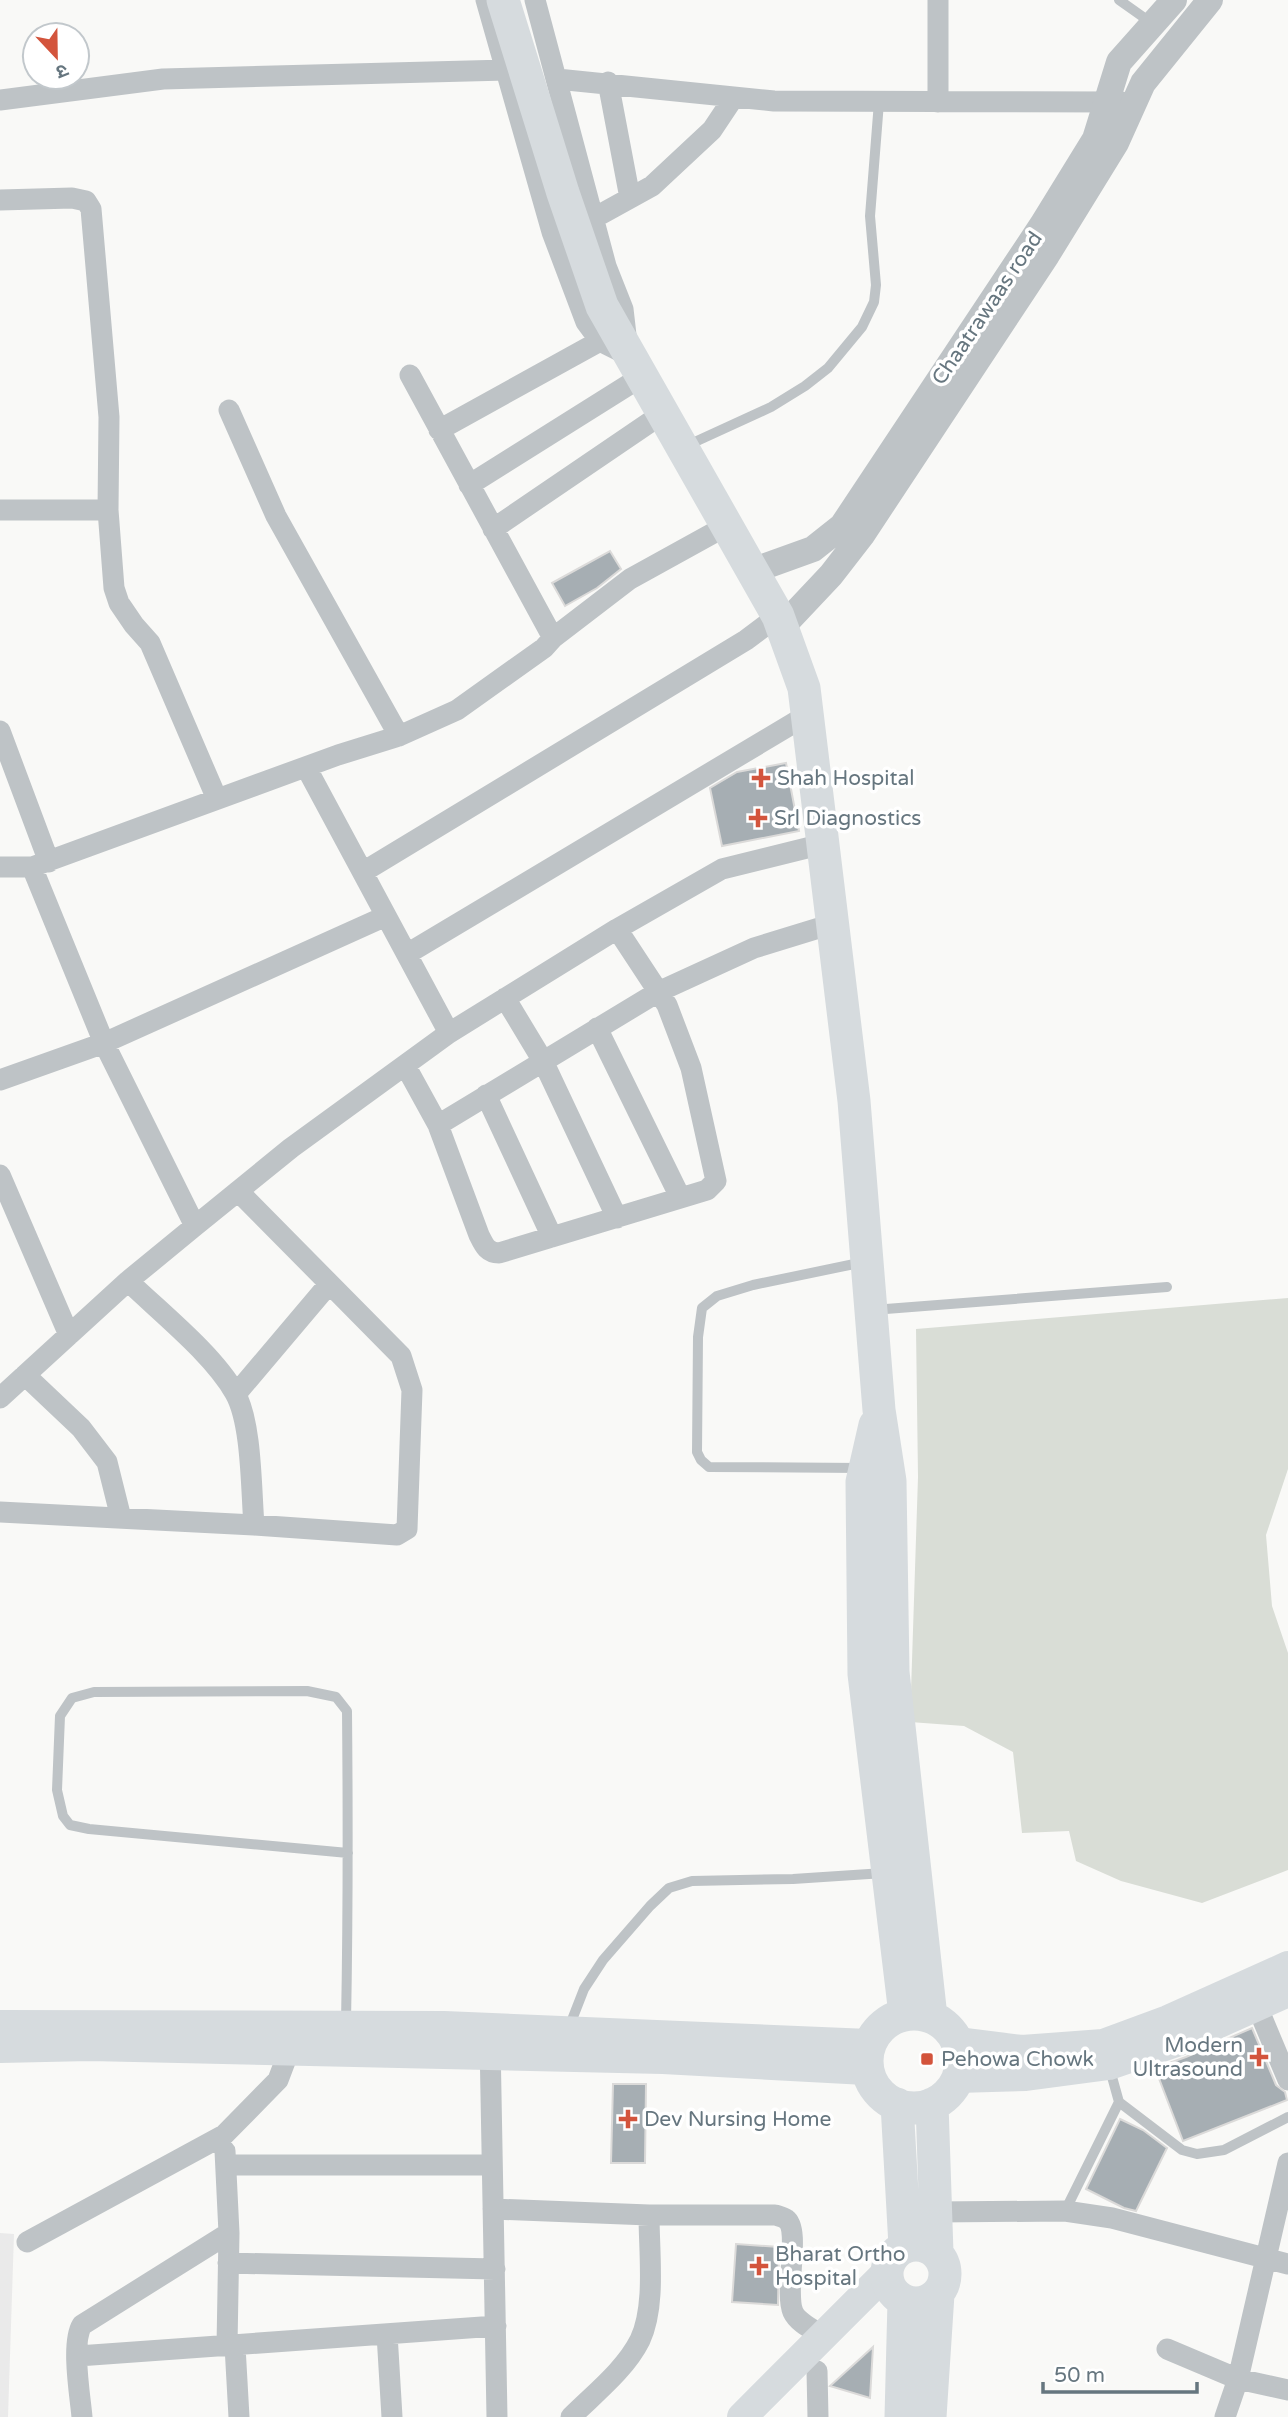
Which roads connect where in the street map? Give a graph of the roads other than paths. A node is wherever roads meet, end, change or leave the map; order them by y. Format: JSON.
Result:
{"nodes":[{"id":1,"x":486,"y":0,"type":"edge"},
{"id":2,"x":503,"y":0,"type":"edge"},
{"id":3,"x":535,"y":0,"type":"edge"},
{"id":4,"x":937,"y":0,"type":"edge"},
{"id":5,"x":1119,"y":0,"type":"edge"},
{"id":6,"x":1174,"y":0,"type":"edge"},
{"id":7,"x":1210,"y":0,"type":"edge"},
{"id":8,"x":1153,"y":24,"type":"junction"},
{"id":9,"x":507,"y":71,"type":"junction"},
{"id":10,"x":557,"y":79,"type":"junction"},
{"id":11,"x":608,"y":82,"type":"junction"},
{"id":12,"x":734,"y":97,"type":"junction"},
{"id":13,"x":0,"y":100,"type":"edge"},
{"id":14,"x":879,"y":102,"type":"junction"},
{"id":15,"x":938,"y":102,"type":"junction"},
{"id":16,"x":1107,"y":102,"type":"junction"},
{"id":17,"x":1134,"y":102,"type":"junction"},
{"id":18,"x":630,"y":198,"type":"junction"},
{"id":19,"x":0,"y":200,"type":"edge"},
{"id":20,"x":594,"y":218,"type":"junction"},
{"id":21,"x":623,"y":358,"type":"junction"},
{"id":22,"x":410,"y":375,"type":"dead end"},
{"id":23,"x":229,"y":410,"type":"dead end"},
{"id":24,"x":662,"y":414,"type":"junction"},
{"id":25,"x":439,"y":430,"type":"junction"},
{"id":26,"x":681,"y":448,"type":"junction"},
{"id":27,"x":469,"y":485,"type":"junction"},
{"id":28,"x":0,"y":510,"type":"edge"},
{"id":29,"x":107,"y":510,"type":"junction"},
{"id":30,"x":726,"y":526,"type":"junction"},
{"id":31,"x":494,"y":528,"type":"junction"},
{"id":32,"x":752,"y":571,"type":"junction"},
{"id":33,"x":780,"y":621,"type":"junction"},
{"id":34,"x":553,"y":638,"type":"junction"},
{"id":35,"x":807,"y":715,"type":"junction"},
{"id":36,"x":0,"y":731,"type":"edge"},
{"id":37,"x":399,"y":736,"type":"junction"},
{"id":38,"x":306,"y":767,"type":"junction"},
{"id":39,"x":218,"y":799,"type":"junction"},
{"id":40,"x":823,"y":844,"type":"junction"},
{"id":41,"x":41,"y":865,"type":"junction"},
{"id":42,"x":0,"y":867,"type":"edge"},
{"id":43,"x":363,"y":872,"type":"junction"},
{"id":44,"x":386,"y":916,"type":"junction"},
{"id":45,"x":832,"y":924,"type":"junction"},
{"id":46,"x":617,"y":929,"type":"junction"},
{"id":47,"x":407,"y":954,"type":"junction"},
{"id":48,"x":658,"y":992,"type":"junction"},
{"id":49,"x":505,"y":998,"type":"junction"},
{"id":50,"x":597,"y":1028,"type":"junction"},
{"id":51,"x":449,"y":1033,"type":"junction"},
{"id":52,"x":104,"y":1043,"type":"junction"},
{"id":53,"x":543,"y":1061,"type":"junction"},
{"id":54,"x":405,"y":1065,"type":"junction"},
{"id":55,"x":0,"y":1080,"type":"edge"},
{"id":56,"x":486,"y":1095,"type":"junction"},
{"id":57,"x":438,"y":1125,"type":"junction"},
{"id":58,"x":0,"y":1175,"type":"edge"},
{"id":59,"x":238,"y":1191,"type":"junction"},
{"id":60,"x":681,"y":1197,"type":"junction"},
{"id":61,"x":617,"y":1218,"type":"junction"},
{"id":62,"x":195,"y":1226,"type":"junction"},
{"id":63,"x":552,"y":1237,"type":"junction"},
{"id":64,"x":867,"y":1262,"type":"junction"},
{"id":65,"x":128,"y":1282,"type":"junction"},
{"id":66,"x":329,"y":1283,"type":"junction"},
{"id":67,"x":1167,"y":1287,"type":"dead end"},
{"id":68,"x":871,"y":1311,"type":"junction"},
{"id":69,"x":69,"y":1335,"type":"junction"},
{"id":70,"x":25,"y":1375,"type":"junction"},
{"id":71,"x":236,"y":1394,"type":"junction"},
{"id":72,"x":0,"y":1398,"type":"edge"},
{"id":73,"x":879,"y":1410,"type":"junction"},
{"id":74,"x":865,"y":1468,"type":"junction"},
{"id":75,"x":0,"y":1512,"type":"edge"},
{"id":76,"x":121,"y":1518,"type":"junction"},
{"id":77,"x":254,"y":1525,"type":"junction"},
{"id":78,"x":886,"y":1736,"type":"junction"},
{"id":79,"x":348,"y":1853,"type":"junction"},
{"id":80,"x":901,"y":1873,"type":"junction"},
{"id":81,"x":1288,"y":1966,"type":"edge"},
{"id":82,"x":1288,"y":1992,"type":"edge"},
{"id":83,"x":1253,"y":1996,"type":"junction"},
{"id":84,"x":918,"y":2015,"type":"junction"},
{"id":85,"x":0,"y":2025,"type":"edge"},
{"id":86,"x":568,"y":2032,"type":"junction"},
{"id":87,"x":344,"y":2039,"type":"junction"},
{"id":88,"x":490,"y":2042,"type":"junction"},
{"id":89,"x":957,"y":2042,"type":"junction"},
{"id":90,"x":0,"y":2048,"type":"edge"},
{"id":91,"x":289,"y":2051,"type":"junction"},
{"id":92,"x":1106,"y":2055,"type":"junction"},
{"id":93,"x":868,"y":2057,"type":"junction"},
{"id":94,"x":957,"y":2078,"type":"junction"},
{"id":95,"x":1288,"y":2080,"type":"edge"},
{"id":96,"x":1119,"y":2102,"type":"junction"},
{"id":97,"x":932,"y":2104,"type":"junction"},
{"id":98,"x":897,"y":2105,"type":"junction"},
{"id":99,"x":1288,"y":2117,"type":"edge"},
{"id":100,"x":223,"y":2135,"type":"junction"},
{"id":101,"x":1288,"y":2163,"type":"edge"},
{"id":102,"x":227,"y":2165,"type":"junction"},
{"id":103,"x":492,"y":2165,"type":"junction"},
{"id":104,"x":494,"y":2209,"type":"junction"},
{"id":105,"x":1065,"y":2211,"type":"junction"},
{"id":106,"x":936,"y":2212,"type":"junction"},
{"id":107,"x":649,"y":2215,"type":"junction"},
{"id":108,"x":229,"y":2233,"type":"junction"},
{"id":109,"x":27,"y":2242,"type":"dead end"},
{"id":110,"x":905,"y":2246,"type":"junction"},
{"id":111,"x":937,"y":2253,"type":"junction"},
{"id":112,"x":1266,"y":2260,"type":"junction"},
{"id":113,"x":228,"y":2263,"type":"junction"},
{"id":114,"x":1288,"y":2264,"type":"edge"},
{"id":115,"x":495,"y":2269,"type":"junction"},
{"id":116,"x":895,"y":2290,"type":"junction"},
{"id":117,"x":938,"y":2294,"type":"junction"},
{"id":118,"x":496,"y":2326,"type":"junction"},
{"id":119,"x":387,"y":2334,"type":"junction"},
{"id":120,"x":823,"y":2336,"type":"junction"},
{"id":121,"x":231,"y":2346,"type":"junction"},
{"id":122,"x":1167,"y":2350,"type":"dead end"},
{"id":123,"x":78,"y":2356,"type":"junction"},
{"id":124,"x":817,"y":2371,"type":"junction"},
{"id":125,"x":1238,"y":2379,"type":"junction"},
{"id":126,"x":1288,"y":2390,"type":"edge"},
{"id":127,"x":82,"y":2417,"type":"edge"},
{"id":128,"x":239,"y":2417,"type":"edge"},
{"id":129,"x":393,"y":2417,"type":"edge"},
{"id":130,"x":497,"y":2417,"type":"edge"},
{"id":131,"x":571,"y":2417,"type":"edge"},
{"id":132,"x":742,"y":2417,"type":"edge"},
{"id":133,"x":769,"y":2417,"type":"edge"},
{"id":134,"x":818,"y":2417,"type":"edge"},
{"id":135,"x":901,"y":2417,"type":"edge"},
{"id":136,"x":930,"y":2417,"type":"edge"},
{"id":137,"x":1225,"y":2417,"type":"edge"}],
"edges":[{"from":1,"to":9,"type":"street"},
{"from":2,"to":21,"type":"main road"},
{"from":3,"to":10,"type":"street"},
{"from":4,"to":15,"type":"street"},
{"from":5,"to":8,"type":"lane"},
{"from":6,"to":8,"type":"street","name":"Chaatrawaas road"},
{"from":7,"to":17,"type":"street"},
{"from":8,"to":16,"type":"street","name":"Chaatrawaas road"},
{"from":9,"to":13,"type":"street"},
{"from":9,"to":21,"type":"street"},
{"from":10,"to":11,"type":"street"},
{"from":10,"to":20,"type":"street"},
{"from":11,"to":12,"type":"street"},
{"from":11,"to":18,"type":"street"},
{"from":12,"to":14,"type":"street"},
{"from":12,"to":18,"type":"street"},
{"from":14,"to":15,"type":"street"},
{"from":14,"to":26,"type":"lane"},
{"from":15,"to":16,"type":"street"},
{"from":16,"to":17,"type":"street"},
{"from":16,"to":32,"type":"street","name":"Chaatrawaas road"},
{"from":17,"to":33,"type":"street"},
{"from":18,"to":20,"type":"street"},
{"from":19,"to":29,"type":"street"},
{"from":20,"to":21,"type":"street"},
{"from":21,"to":24,"type":"main road"},
{"from":21,"to":25,"type":"street"},
{"from":21,"to":27,"type":"street"},
{"from":22,"to":25,"type":"street"},
{"from":23,"to":37,"type":"street"},
{"from":24,"to":26,"type":"main road"},
{"from":24,"to":31,"type":"street"},
{"from":25,"to":27,"type":"street"},
{"from":26,"to":30,"type":"main road"},
{"from":27,"to":31,"type":"street"},
{"from":28,"to":29,"type":"street"},
{"from":29,"to":39,"type":"street"},
{"from":30,"to":32,"type":"main road"},
{"from":30,"to":34,"type":"street"},
{"from":31,"to":34,"type":"street"},
{"from":32,"to":33,"type":"main road"},
{"from":33,"to":35,"type":"main road"},
{"from":33,"to":43,"type":"street"},
{"from":34,"to":37,"type":"street"},
{"from":35,"to":40,"type":"main road"},
{"from":35,"to":47,"type":"street"},
{"from":36,"to":41,"type":"street"},
{"from":37,"to":38,"type":"street"},
{"from":38,"to":39,"type":"street"},
{"from":38,"to":43,"type":"street"},
{"from":39,"to":41,"type":"street"},
{"from":40,"to":45,"type":"main road"},
{"from":40,"to":46,"type":"street"},
{"from":41,"to":42,"type":"street"},
{"from":41,"to":52,"type":"street"},
{"from":43,"to":44,"type":"street"},
{"from":44,"to":47,"type":"street"},
{"from":44,"to":52,"type":"street"},
{"from":45,"to":48,"type":"street"},
{"from":45,"to":64,"type":"main road"},
{"from":46,"to":48,"type":"street"},
{"from":46,"to":49,"type":"street"},
{"from":47,"to":51,"type":"street"},
{"from":48,"to":50,"type":"street"},
{"from":48,"to":60,"type":"street"},
{"from":49,"to":51,"type":"street"},
{"from":49,"to":53,"type":"street"},
{"from":50,"to":53,"type":"street"},
{"from":50,"to":60,"type":"street"},
{"from":51,"to":54,"type":"street"},
{"from":52,"to":55,"type":"street"},
{"from":52,"to":62,"type":"street"},
{"from":53,"to":56,"type":"street"},
{"from":53,"to":61,"type":"street"},
{"from":54,"to":57,"type":"street"},
{"from":54,"to":59,"type":"street"},
{"from":56,"to":57,"type":"street"},
{"from":56,"to":63,"type":"street"},
{"from":57,"to":63,"type":"street"},
{"from":58,"to":69,"type":"street"},
{"from":59,"to":62,"type":"street"},
{"from":59,"to":66,"type":"street"},
{"from":60,"to":61,"type":"street"},
{"from":61,"to":63,"type":"street"},
{"from":62,"to":65,"type":"street"},
{"from":64,"to":68,"type":"main road"},
{"from":64,"to":74,"type":"lane"},
{"from":65,"to":69,"type":"street"},
{"from":65,"to":71,"type":"street"},
{"from":66,"to":71,"type":"street"},
{"from":66,"to":77,"type":"street"},
{"from":67,"to":68,"type":"lane"},
{"from":68,"to":73,"type":"main road"},
{"from":69,"to":70,"type":"street"},
{"from":70,"to":72,"type":"street"},
{"from":70,"to":76,"type":"street"},
{"from":71,"to":77,"type":"street"},
{"from":73,"to":74,"type":"main road"},
{"from":73,"to":78,"type":"main road"},
{"from":74,"to":78,"type":"main road"},
{"from":75,"to":76,"type":"street"},
{"from":76,"to":77,"type":"street"},
{"from":78,"to":80,"type":"main road"},
{"from":79,"to":79,"type":"lane"},
{"from":79,"to":87,"type":"lane"},
{"from":80,"to":84,"type":"main road"},
{"from":80,"to":86,"type":"lane"},
{"from":81,"to":83,"type":"main road"},
{"from":82,"to":83,"type":"main road"},
{"from":83,"to":92,"type":"main road"},
{"from":83,"to":95,"type":"street"},
{"from":84,"to":89,"type":"main road"},
{"from":84,"to":93,"type":"main road"},
{"from":85,"to":87,"type":"main road"},
{"from":86,"to":88,"type":"main road"},
{"from":86,"to":93,"type":"main road"},
{"from":87,"to":88,"type":"main road"},
{"from":87,"to":91,"type":"main road"},
{"from":88,"to":93,"type":"main road"},
{"from":88,"to":103,"type":"street"},
{"from":89,"to":92,"type":"main road"},
{"from":89,"to":94,"type":"main road"},
{"from":90,"to":91,"type":"main road"},
{"from":91,"to":100,"type":"street"},
{"from":92,"to":94,"type":"main road"},
{"from":92,"to":96,"type":"lane"},
{"from":93,"to":98,"type":"main road"},
{"from":94,"to":97,"type":"main road"},
{"from":96,"to":99,"type":"lane"},
{"from":96,"to":105,"type":"lane"},
{"from":97,"to":98,"type":"main road"},
{"from":97,"to":106,"type":"main road"},
{"from":98,"to":110,"type":"main road"},
{"from":100,"to":102,"type":"street"},
{"from":100,"to":109,"type":"street"},
{"from":101,"to":112,"type":"street"},
{"from":102,"to":103,"type":"street"},
{"from":102,"to":108,"type":"street"},
{"from":103,"to":104,"type":"street"},
{"from":104,"to":107,"type":"street"},
{"from":104,"to":115,"type":"street"},
{"from":105,"to":106,"type":"street"},
{"from":105,"to":112,"type":"street"},
{"from":106,"to":111,"type":"main road"},
{"from":107,"to":120,"type":"street"},
{"from":107,"to":131,"type":"street"},
{"from":108,"to":113,"type":"street"},
{"from":108,"to":123,"type":"street"},
{"from":110,"to":111,"type":"main road"},
{"from":110,"to":116,"type":"main road"},
{"from":111,"to":117,"type":"main road"},
{"from":112,"to":114,"type":"street"},
{"from":112,"to":125,"type":"street"},
{"from":113,"to":115,"type":"street"},
{"from":113,"to":121,"type":"street"},
{"from":115,"to":118,"type":"street"},
{"from":116,"to":117,"type":"main road"},
{"from":116,"to":120,"type":"main road"},
{"from":116,"to":124,"type":"main road"},
{"from":116,"to":135,"type":"main road"},
{"from":117,"to":136,"type":"main road"},
{"from":118,"to":119,"type":"street"},
{"from":118,"to":130,"type":"street"},
{"from":119,"to":121,"type":"street"},
{"from":119,"to":129,"type":"street"},
{"from":120,"to":132,"type":"main road"},
{"from":121,"to":123,"type":"street"},
{"from":121,"to":128,"type":"street"},
{"from":122,"to":125,"type":"street"},
{"from":123,"to":127,"type":"street"},
{"from":124,"to":133,"type":"main road"},
{"from":124,"to":134,"type":"street"},
{"from":125,"to":126,"type":"street"},
{"from":125,"to":137,"type":"street"}]}
